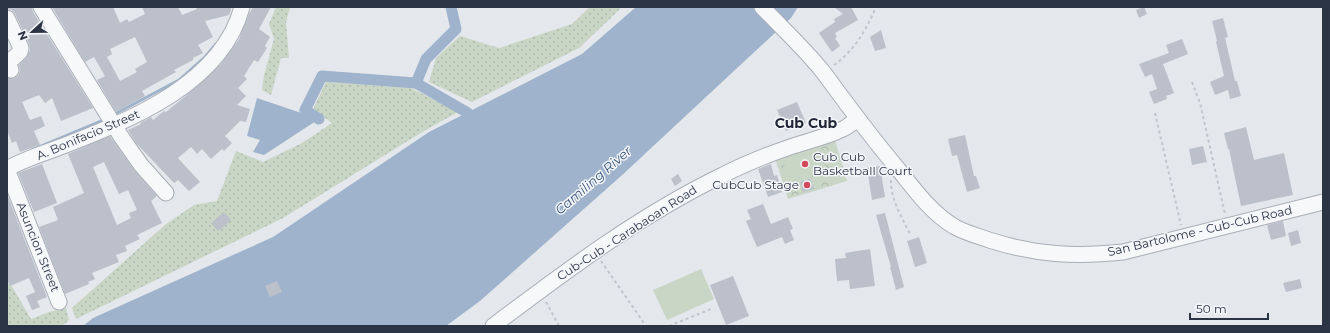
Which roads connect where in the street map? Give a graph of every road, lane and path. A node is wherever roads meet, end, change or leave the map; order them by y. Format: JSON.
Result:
{"nodes":[{"id":1,"x":41,"y":7,"type":"edge"},
{"id":2,"x":242,"y":7,"type":"edge"},
{"id":3,"x":762,"y":7,"type":"edge"},
{"id":4,"x":876,"y":7,"type":"edge"},
{"id":5,"x":7,"y":18,"type":"edge"},
{"id":6,"x":11,"y":70,"type":"dead end"},
{"id":7,"x":823,"y":73,"type":"junction"},
{"id":8,"x":1192,"y":82,"type":"dead end"},
{"id":9,"x":1155,"y":113,"type":"dead end"},
{"id":10,"x":858,"y":119,"type":"junction"},
{"id":11,"x":114,"y":126,"type":"junction"},
{"id":12,"x":891,"y":161,"type":"junction"},
{"id":13,"x":8,"y":166,"type":"edge"},
{"id":14,"x":166,"y":193,"type":"dead end"},
{"id":15,"x":1323,"y":202,"type":"edge"},
{"id":16,"x":1227,"y":225,"type":"junction"},
{"id":17,"x":910,"y":234,"type":"dead end"},
{"id":18,"x":1184,"y":237,"type":"junction"},
{"id":19,"x":595,"y":251,"type":"junction"},
{"id":20,"x":540,"y":290,"type":"junction"},
{"id":21,"x":59,"y":302,"type":"dead end"},
{"id":22,"x":711,"y":309,"type":"dead end"},
{"id":23,"x":493,"y":326,"type":"edge"},
{"id":24,"x":559,"y":326,"type":"edge"},
{"id":25,"x":646,"y":326,"type":"edge"},
{"id":26,"x":669,"y":326,"type":"edge"}],
"edges":[{"from":1,"to":11,"type":"street"},
{"from":2,"to":11,"type":"street","name":"A. Bonifacio Street"},
{"from":3,"to":7,"type":"street","name":"San Bartolome - Cub-Cub Road"},
{"from":4,"to":7,"type":"path"},
{"from":5,"to":6,"type":"street"},
{"from":7,"to":10,"type":"street","name":"San Bartolome - Cub-Cub Road"},
{"from":8,"to":16,"type":"path"},
{"from":9,"to":18,"type":"path"},
{"from":10,"to":12,"type":"street","name":"San Bartolome - Cub-Cub Road"},
{"from":10,"to":19,"type":"street","name":"Cub-Cub - Carabaoan Road"},
{"from":11,"to":13,"type":"street","name":"A. Bonifacio Street"},
{"from":11,"to":14,"type":"street"},
{"from":12,"to":17,"type":"path"},
{"from":12,"to":18,"type":"street","name":"San Bartolome - Cub-Cub Road"},
{"from":13,"to":21,"type":"street","name":"Asuncion Street"},
{"from":15,"to":16,"type":"street","name":"San Bartolome - Cub-Cub Road"},
{"from":16,"to":18,"type":"street","name":"San Bartolome - Cub-Cub Road"},
{"from":19,"to":20,"type":"street","name":"Cub-Cub - Carabaoan Road"},
{"from":19,"to":25,"type":"path"},
{"from":20,"to":23,"type":"street","name":"Cub-Cub - Carabaoan Road"},
{"from":20,"to":24,"type":"path"},
{"from":22,"to":26,"type":"path"}]}
